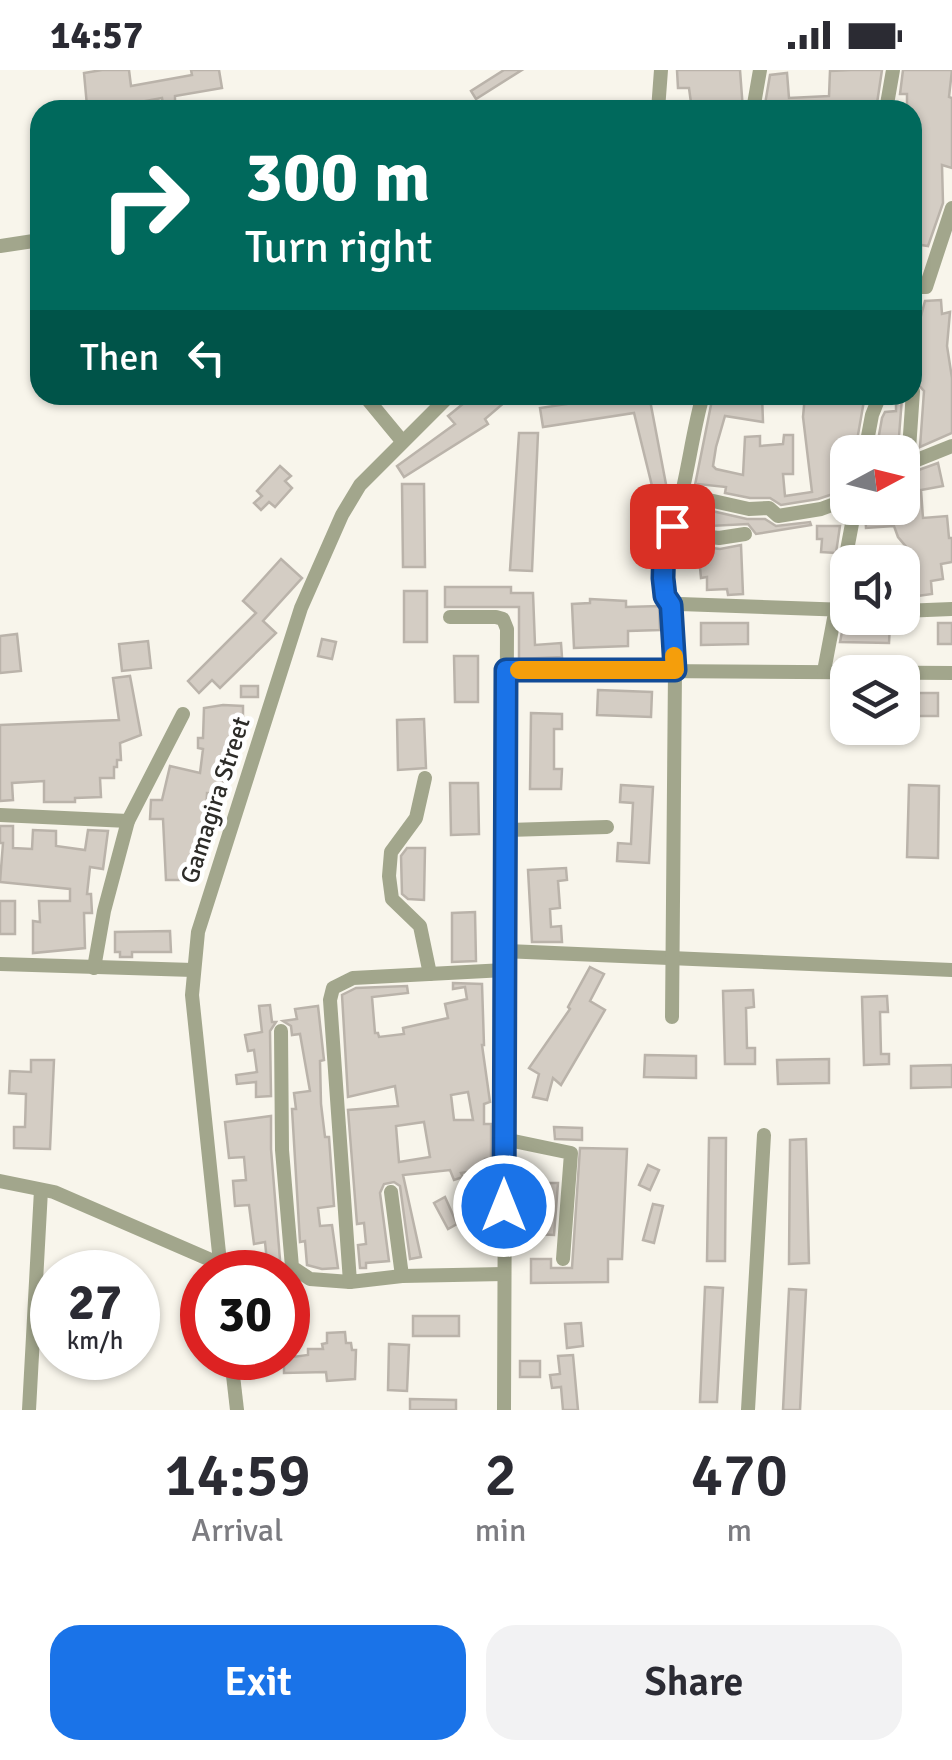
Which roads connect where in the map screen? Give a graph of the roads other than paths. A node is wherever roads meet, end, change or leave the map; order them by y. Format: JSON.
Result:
{"nodes":[{"id":1,"x":661,"y":70,"type":"edge"},
{"id":2,"x":760,"y":70,"type":"edge"},
{"id":3,"x":894,"y":70,"type":"edge"},
{"id":4,"x":659,"y":100,"type":"edge"},
{"id":5,"x":755,"y":100,"type":"edge"},
{"id":6,"x":888,"y":100,"type":"edge"},
{"id":7,"x":952,"y":208,"type":"edge"},
{"id":8,"x":30,"y":242,"type":"edge"},
{"id":9,"x":0,"y":246,"type":"edge"},
{"id":10,"x":922,"y":286,"type":"edge"},
{"id":11,"x":372,"y":405,"type":"edge"},
{"id":12,"x":440,"y":405,"type":"edge"},
{"id":13,"x":700,"y":405,"type":"edge"},
{"id":14,"x":876,"y":405,"type":"edge"},
{"id":15,"x":911,"y":405,"type":"edge"},
{"id":16,"x":868,"y":435,"type":"edge"},
{"id":17,"x":908,"y":435,"type":"edge"},
{"id":18,"x":402,"y":441,"type":"junction"},
{"id":19,"x":952,"y":446,"type":"edge"},
{"id":20,"x":920,"y":459,"type":"edge"},
{"id":21,"x":700,"y":498,"type":"dead end"},
{"id":22,"x":830,"y":506,"type":"edge"},
{"id":23,"x":669,"y":532,"type":"junction"},
{"id":24,"x":745,"y":534,"type":"dead end"},
{"id":25,"x":671,"y":605,"type":"junction"},
{"id":26,"x":830,"y":609,"type":"edge"},
{"id":27,"x":952,"y":609,"type":"edge"},
{"id":28,"x":920,"y":610,"type":"edge"},
{"id":29,"x":450,"y":617,"type":"dead end"},
{"id":30,"x":834,"y":635,"type":"edge"},
{"id":31,"x":506,"y":670,"type":"junction"},
{"id":32,"x":675,"y":670,"type":"junction"},
{"id":33,"x":824,"y":671,"type":"junction"},
{"id":34,"x":952,"y":673,"type":"edge"},
{"id":35,"x":183,"y":714,"type":"dead end"},
{"id":36,"x":426,"y":778,"type":"dead end"},
{"id":37,"x":0,"y":815,"type":"edge"},
{"id":38,"x":128,"y":820,"type":"junction"},
{"id":39,"x":606,"y":827,"type":"dead end"},
{"id":40,"x":508,"y":830,"type":"junction"},
{"id":41,"x":505,"y":951,"type":"junction"},
{"id":42,"x":674,"y":960,"type":"junction"},
{"id":43,"x":0,"y":964,"type":"edge"},
{"id":44,"x":94,"y":968,"type":"junction"},
{"id":45,"x":193,"y":970,"type":"junction"},
{"id":46,"x":505,"y":970,"type":"junction"},
{"id":47,"x":952,"y":970,"type":"edge"},
{"id":48,"x":430,"y":974,"type":"junction"},
{"id":49,"x":672,"y":1016,"type":"dead end"},
{"id":50,"x":281,"y":1031,"type":"dead end"},
{"id":51,"x":764,"y":1135,"type":"dead end"},
{"id":52,"x":504,"y":1139,"type":"junction"},
{"id":53,"x":0,"y":1182,"type":"edge"},
{"id":54,"x":41,"y":1190,"type":"junction"},
{"id":55,"x":391,"y":1192,"type":"dead end"},
{"id":56,"x":218,"y":1250,"type":"edge"},
{"id":57,"x":180,"y":1251,"type":"edge"},
{"id":58,"x":563,"y":1259,"type":"dead end"},
{"id":59,"x":504,"y":1274,"type":"junction"},
{"id":60,"x":402,"y":1276,"type":"junction"},
{"id":61,"x":350,"y":1282,"type":"junction"},
{"id":62,"x":234,"y":1380,"type":"edge"},
{"id":63,"x":29,"y":1410,"type":"edge"},
{"id":64,"x":237,"y":1410,"type":"edge"},
{"id":65,"x":504,"y":1410,"type":"edge"},
{"id":66,"x":748,"y":1410,"type":"edge"}],
"edges":[{"from":1,"to":4,"type":"street"},
{"from":2,"to":5,"type":"street"},
{"from":3,"to":6,"type":"street"},
{"from":7,"to":10,"type":"street"},
{"from":8,"to":9,"type":"street"},
{"from":11,"to":18,"type":"street"},
{"from":12,"to":18,"type":"street","name":"Gamagira Street"},
{"from":13,"to":23,"type":"street"},
{"from":14,"to":16,"type":"street"},
{"from":15,"to":17,"type":"street"},
{"from":18,"to":45,"type":"street","name":"Gamagira Street"},
{"from":19,"to":20,"type":"street"},
{"from":21,"to":22,"type":"street"},
{"from":23,"to":24,"type":"street"},
{"from":23,"to":25,"type":"street"},
{"from":25,"to":26,"type":"street"},
{"from":25,"to":32,"type":"street"},
{"from":27,"to":28,"type":"street"},
{"from":29,"to":31,"type":"street"},
{"from":30,"to":33,"type":"street"},
{"from":31,"to":32,"type":"street"},
{"from":31,"to":40,"type":"street"},
{"from":32,"to":33,"type":"street"},
{"from":32,"to":42,"type":"street"},
{"from":33,"to":34,"type":"street"},
{"from":35,"to":38,"type":"street"},
{"from":36,"to":48,"type":"street"},
{"from":37,"to":38,"type":"street"},
{"from":38,"to":44,"type":"street"},
{"from":39,"to":40,"type":"street"},
{"from":40,"to":41,"type":"street"},
{"from":41,"to":42,"type":"street"},
{"from":41,"to":46,"type":"street"},
{"from":42,"to":47,"type":"street"},
{"from":42,"to":49,"type":"street"},
{"from":43,"to":44,"type":"street"},
{"from":44,"to":45,"type":"street"},
{"from":45,"to":56,"type":"street","name":"Gamagira Street"},
{"from":46,"to":48,"type":"street"},
{"from":46,"to":52,"type":"street"},
{"from":48,"to":61,"type":"street"},
{"from":50,"to":61,"type":"street"},
{"from":51,"to":66,"type":"street"},
{"from":52,"to":58,"type":"street"},
{"from":52,"to":59,"type":"street"},
{"from":53,"to":54,"type":"street"},
{"from":54,"to":57,"type":"street"},
{"from":54,"to":63,"type":"street"},
{"from":55,"to":60,"type":"street"},
{"from":59,"to":60,"type":"street"},
{"from":59,"to":65,"type":"street"},
{"from":60,"to":61,"type":"street"},
{"from":62,"to":64,"type":"street"}]}
